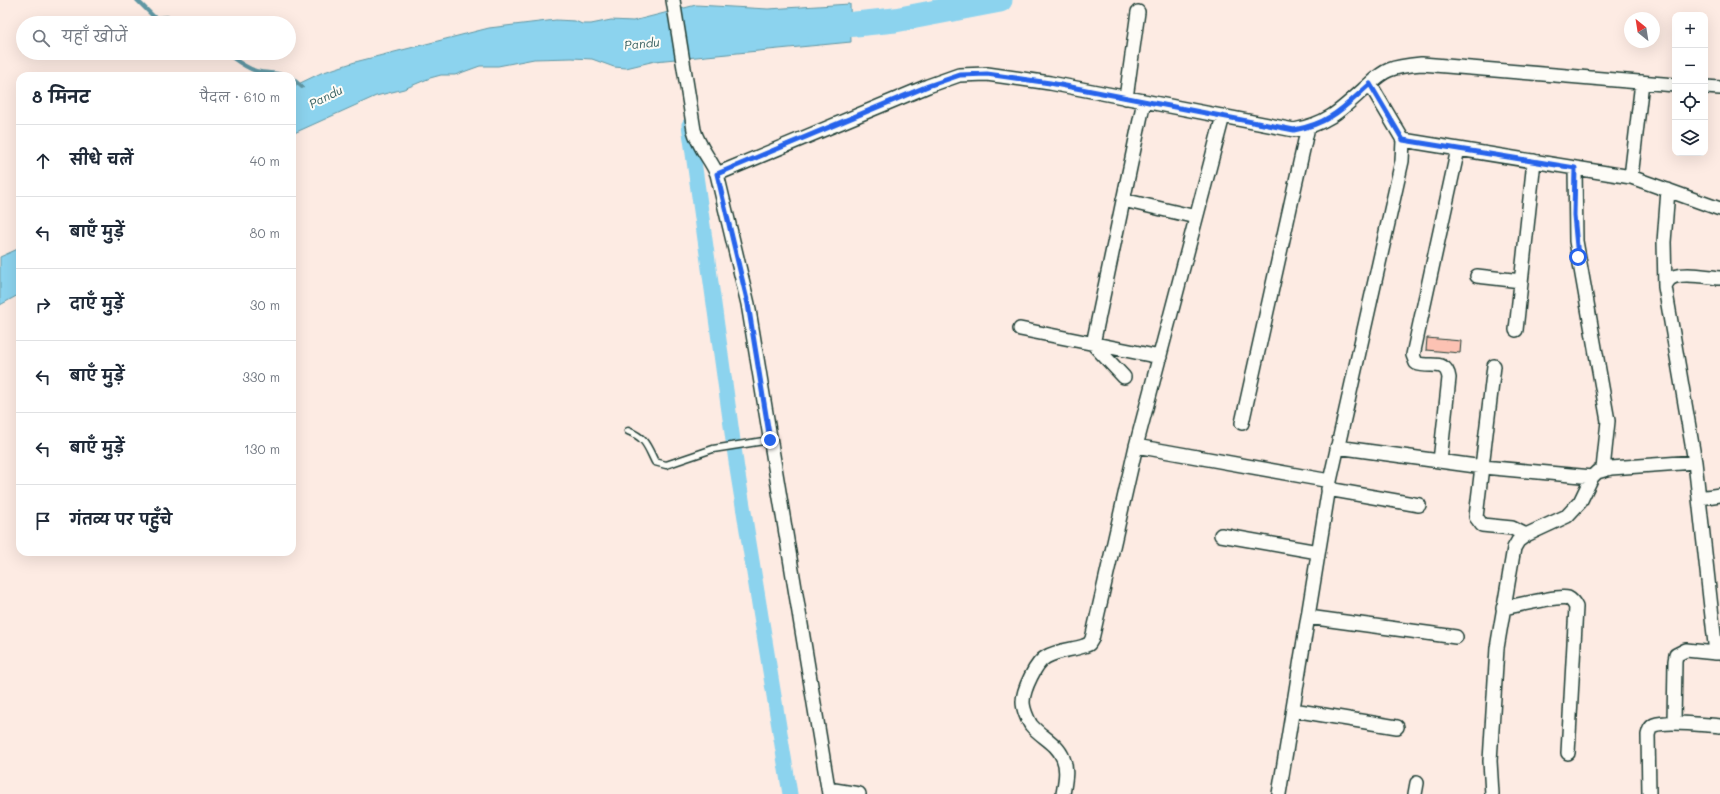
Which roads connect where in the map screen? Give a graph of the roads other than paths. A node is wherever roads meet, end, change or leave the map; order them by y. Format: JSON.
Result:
{"nodes":[{"id":1,"x":673,"y":0,"type":"edge"},
{"id":2,"x":1138,"y":12,"type":"dead end"},
{"id":3,"x":1642,"y":82,"type":"junction"},
{"id":4,"x":1370,"y":84,"type":"junction"},
{"id":5,"x":1672,"y":84,"type":"edge"},
{"id":6,"x":1708,"y":87,"type":"edge"},
{"id":7,"x":1720,"y":88,"type":"edge"},
{"id":8,"x":1126,"y":98,"type":"junction"},
{"id":9,"x":1144,"y":101,"type":"junction"},
{"id":10,"x":1223,"y":116,"type":"junction"},
{"id":11,"x":1308,"y":127,"type":"junction"},
{"id":12,"x":1403,"y":140,"type":"junction"},
{"id":13,"x":1458,"y":149,"type":"junction"},
{"id":14,"x":1534,"y":161,"type":"junction"},
{"id":15,"x":1575,"y":168,"type":"junction"},
{"id":16,"x":717,"y":174,"type":"junction"},
{"id":17,"x":1631,"y":177,"type":"junction"},
{"id":18,"x":1668,"y":190,"type":"junction"},
{"id":19,"x":1123,"y":200,"type":"junction"},
{"id":20,"x":1720,"y":209,"type":"edge"},
{"id":21,"x":1196,"y":217,"type":"junction"},
{"id":22,"x":1477,"y":276,"type":"dead end"},
{"id":23,"x":1720,"y":278,"type":"edge"},
{"id":24,"x":1521,"y":281,"type":"junction"},
{"id":25,"x":1665,"y":287,"type":"junction"},
{"id":26,"x":1020,"y":329,"type":"dead end"},
{"id":27,"x":1516,"y":330,"type":"dead end"},
{"id":28,"x":1093,"y":344,"type":"junction"},
{"id":29,"x":1160,"y":356,"type":"junction"},
{"id":30,"x":1494,"y":366,"type":"dead end"},
{"id":31,"x":1124,"y":377,"type":"dead end"},
{"id":32,"x":1242,"y":423,"type":"dead end"},
{"id":33,"x":628,"y":432,"type":"dead end"},
{"id":34,"x":764,"y":441,"type":"junction"},
{"id":35,"x":1136,"y":446,"type":"junction"},
{"id":36,"x":1337,"y":447,"type":"junction"},
{"id":37,"x":1440,"y":461,"type":"junction"},
{"id":38,"x":1696,"y":462,"type":"junction"},
{"id":39,"x":1483,"y":467,"type":"junction"},
{"id":40,"x":1603,"y":469,"type":"junction"},
{"id":41,"x":1592,"y":477,"type":"junction"},
{"id":42,"x":1329,"y":485,"type":"junction"},
{"id":43,"x":1720,"y":495,"type":"edge"},
{"id":44,"x":1699,"y":498,"type":"junction"},
{"id":45,"x":1419,"y":505,"type":"dead end"},
{"id":46,"x":1221,"y":534,"type":"dead end"},
{"id":47,"x":1526,"y":535,"type":"junction"},
{"id":48,"x":1318,"y":552,"type":"junction"},
{"id":49,"x":1503,"y":608,"type":"junction"},
{"id":50,"x":1308,"y":617,"type":"junction"},
{"id":51,"x":1456,"y":637,"type":"dead end"},
{"id":52,"x":1718,"y":653,"type":"edge"},
{"id":53,"x":1293,"y":710,"type":"junction"},
{"id":54,"x":1674,"y":723,"type":"junction"},
{"id":55,"x":1720,"y":726,"type":"edge"},
{"id":56,"x":1397,"y":727,"type":"dead end"},
{"id":57,"x":1568,"y":753,"type":"dead end"},
{"id":58,"x":828,"y":791,"type":"edge"},
{"id":59,"x":859,"y":794,"type":"edge"},
{"id":60,"x":1063,"y":794,"type":"edge"},
{"id":61,"x":1279,"y":794,"type":"edge"},
{"id":62,"x":1492,"y":794,"type":"edge"},
{"id":63,"x":1649,"y":794,"type":"edge"}],
"edges":[{"from":1,"to":16,"type":"street"},
{"from":2,"to":8,"type":"street"},
{"from":3,"to":4,"type":"street"},
{"from":3,"to":5,"type":"street"},
{"from":3,"to":17,"type":"street"},
{"from":4,"to":11,"type":"street"},
{"from":4,"to":12,"type":"street"},
{"from":6,"to":7,"type":"street"},
{"from":8,"to":9,"type":"street"},
{"from":8,"to":16,"type":"street"},
{"from":9,"to":10,"type":"street"},
{"from":9,"to":19,"type":"street"},
{"from":10,"to":11,"type":"street"},
{"from":10,"to":21,"type":"street"},
{"from":11,"to":32,"type":"street"},
{"from":12,"to":13,"type":"street"},
{"from":12,"to":36,"type":"street"},
{"from":13,"to":14,"type":"street"},
{"from":13,"to":37,"type":"street"},
{"from":14,"to":15,"type":"street"},
{"from":14,"to":24,"type":"street"},
{"from":15,"to":17,"type":"street"},
{"from":15,"to":40,"type":"street"},
{"from":16,"to":34,"type":"street"},
{"from":17,"to":18,"type":"street"},
{"from":18,"to":20,"type":"street"},
{"from":18,"to":25,"type":"street"},
{"from":19,"to":21,"type":"street"},
{"from":19,"to":28,"type":"street"},
{"from":21,"to":29,"type":"street"},
{"from":22,"to":24,"type":"street"},
{"from":23,"to":25,"type":"street"},
{"from":24,"to":27,"type":"street"},
{"from":25,"to":38,"type":"street"},
{"from":26,"to":28,"type":"street"},
{"from":28,"to":29,"type":"street"},
{"from":28,"to":31,"type":"street"},
{"from":29,"to":35,"type":"street"},
{"from":30,"to":39,"type":"street"},
{"from":33,"to":34,"type":"lane"},
{"from":34,"to":58,"type":"street"},
{"from":35,"to":42,"type":"street"},
{"from":35,"to":60,"type":"street"},
{"from":36,"to":37,"type":"street"},
{"from":36,"to":42,"type":"street"},
{"from":37,"to":39,"type":"street"},
{"from":38,"to":40,"type":"street"},
{"from":38,"to":44,"type":"street"},
{"from":39,"to":41,"type":"street"},
{"from":39,"to":47,"type":"street"},
{"from":40,"to":41,"type":"street"},
{"from":41,"to":47,"type":"street"},
{"from":42,"to":45,"type":"street"},
{"from":42,"to":48,"type":"street"},
{"from":43,"to":44,"type":"street"},
{"from":44,"to":52,"type":"street"},
{"from":46,"to":48,"type":"street"},
{"from":47,"to":49,"type":"street"},
{"from":48,"to":50,"type":"street"},
{"from":49,"to":57,"type":"street"},
{"from":49,"to":62,"type":"street"},
{"from":50,"to":51,"type":"street"},
{"from":50,"to":53,"type":"street"},
{"from":52,"to":54,"type":"street"},
{"from":53,"to":56,"type":"street"},
{"from":53,"to":61,"type":"street"},
{"from":54,"to":55,"type":"street"},
{"from":54,"to":63,"type":"street"},
{"from":58,"to":59,"type":"street"}]}
